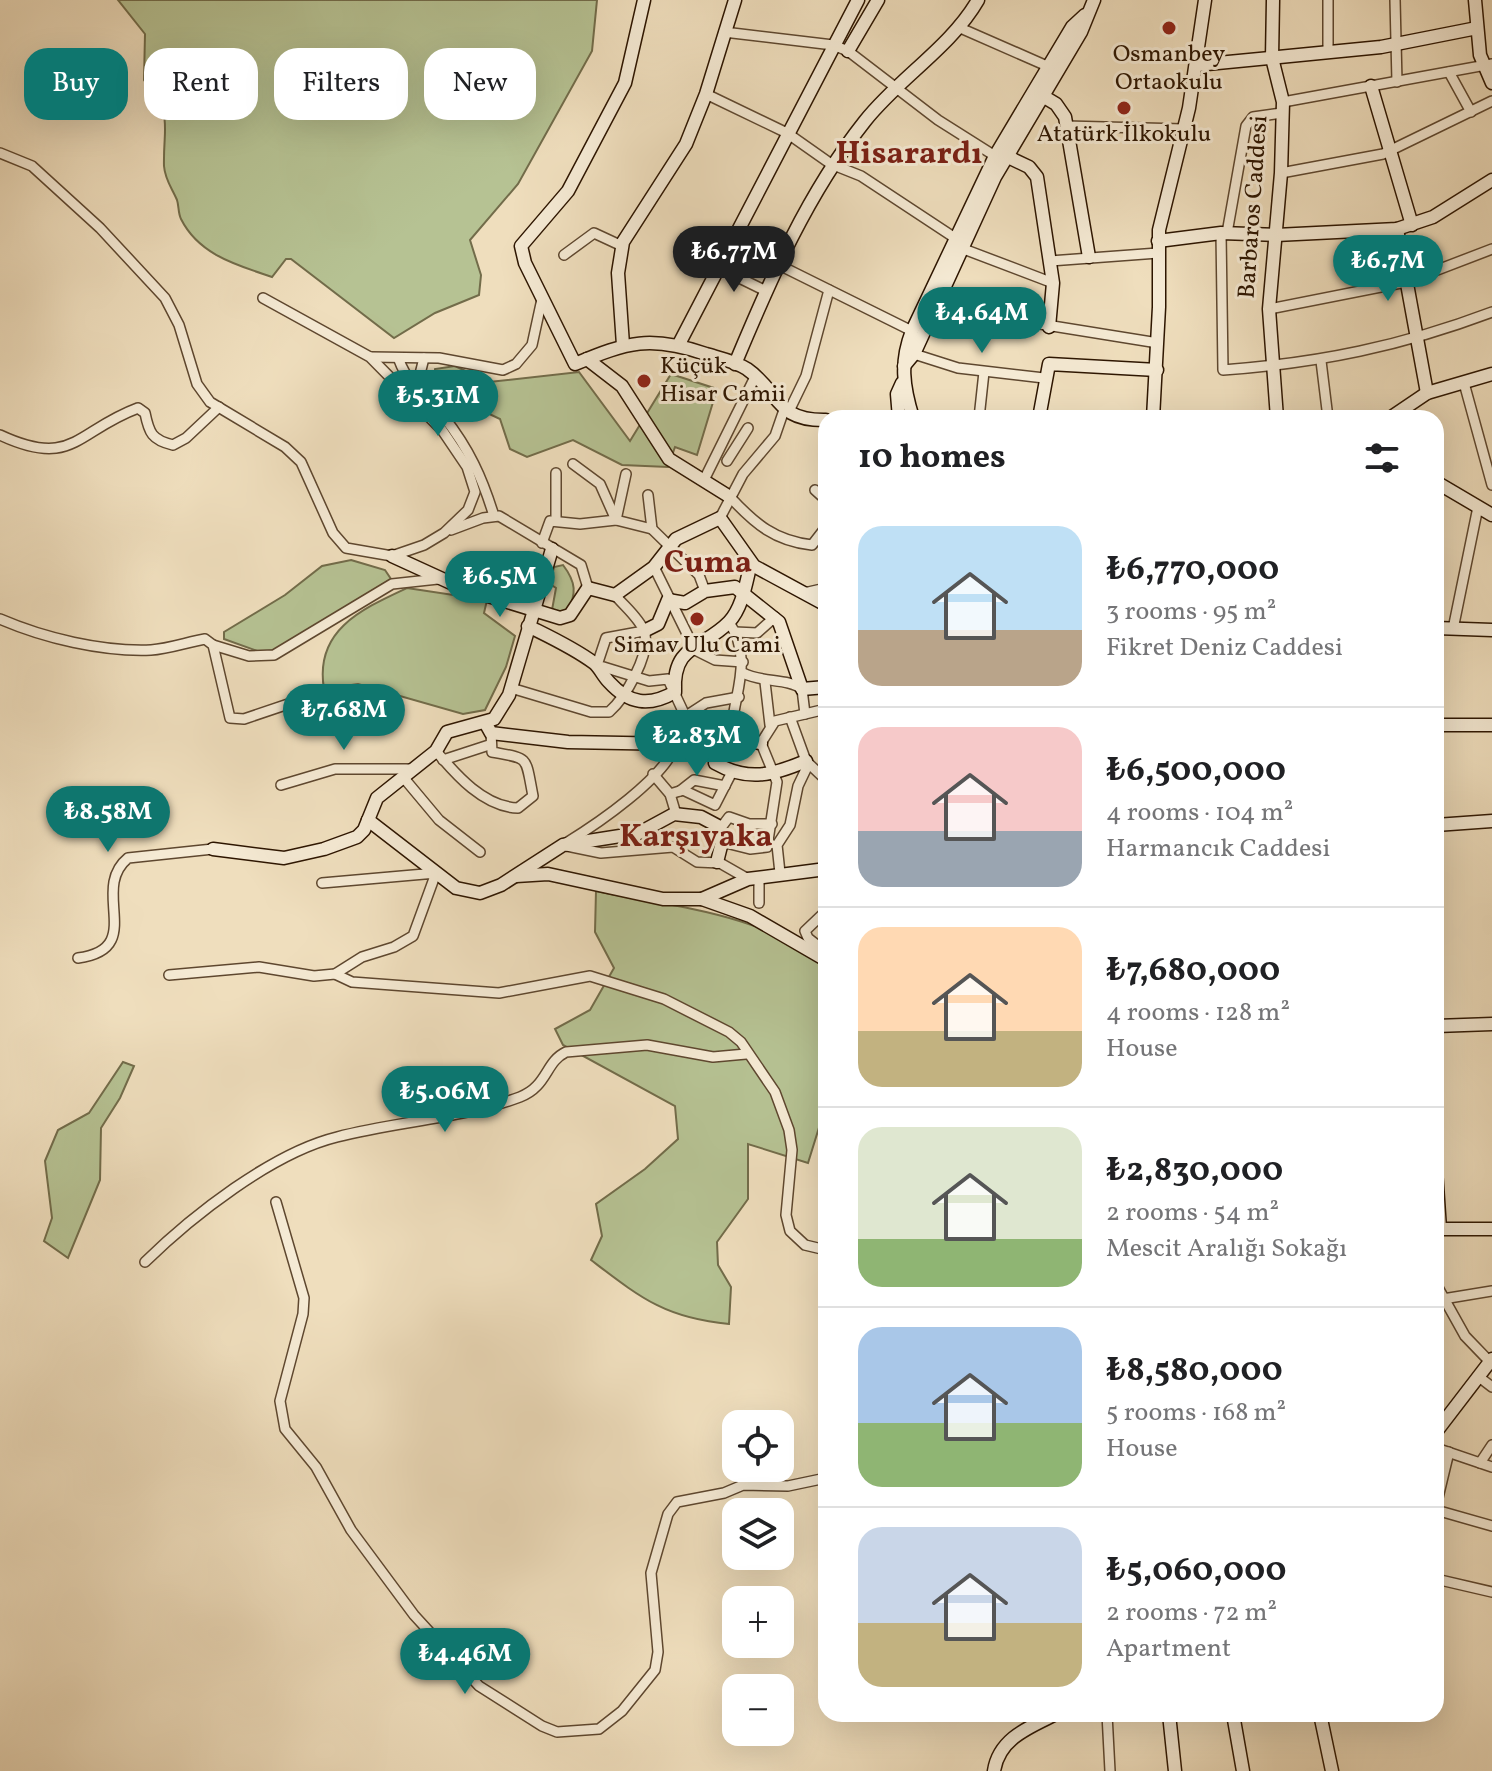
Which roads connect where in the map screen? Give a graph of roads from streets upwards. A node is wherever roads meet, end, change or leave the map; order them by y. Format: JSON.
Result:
{"nodes":[{"id":1,"x":644,"y":0,"type":"edge"},
{"id":2,"x":735,"y":0,"type":"edge"},
{"id":3,"x":858,"y":0,"type":"edge"},
{"id":4,"x":878,"y":0,"type":"edge"},
{"id":5,"x":978,"y":0,"type":"edge"},
{"id":6,"x":1094,"y":0,"type":"edge"},
{"id":7,"x":1205,"y":0,"type":"edge"},
{"id":8,"x":1273,"y":0,"type":"edge"},
{"id":9,"x":1328,"y":0,"type":"edge"},
{"id":10,"x":1395,"y":0,"type":"edge"},
{"id":11,"x":1475,"y":0,"type":"edge"},
{"id":12,"x":1085,"y":15,"type":"junction"},
{"id":13,"x":958,"y":27,"type":"junction"},
{"id":14,"x":1477,"y":28,"type":"junction"},
{"id":15,"x":724,"y":32,"type":"junction"},
{"id":16,"x":833,"y":45,"type":"junction"},
{"id":17,"x":1396,"y":45,"type":"junction"},
{"id":18,"x":1486,"y":46,"type":"edge"},
{"id":19,"x":848,"y":51,"type":"junction"},
{"id":20,"x":1328,"y":53,"type":"junction"},
{"id":21,"x":1272,"y":58,"type":"junction"},
{"id":22,"x":1197,"y":65,"type":"junction"},
{"id":23,"x":1488,"y":65,"type":"edge"},
{"id":24,"x":1047,"y":66,"type":"junction"},
{"id":25,"x":1449,"y":72,"type":"junction"},
{"id":26,"x":1397,"y":82,"type":"junction"},
{"id":27,"x":1492,"y":83,"type":"edge"},
{"id":28,"x":1371,"y":86,"type":"junction"},
{"id":29,"x":894,"y":87,"type":"junction"},
{"id":30,"x":706,"y":94,"type":"junction"},
{"id":31,"x":1041,"y":95,"type":"junction"},
{"id":32,"x":1492,"y":101,"type":"edge"},
{"id":33,"x":1282,"y":108,"type":"junction"},
{"id":34,"x":1471,"y":112,"type":"junction"},
{"id":35,"x":1066,"y":126,"type":"junction"},
{"id":36,"x":1183,"y":129,"type":"junction"},
{"id":37,"x":787,"y":133,"type":"junction"},
{"id":38,"x":1390,"y":152,"type":"junction"},
{"id":39,"x":0,"y":153,"type":"edge"},
{"id":40,"x":1000,"y":156,"type":"junction"},
{"id":41,"x":831,"y":164,"type":"junction"},
{"id":42,"x":1281,"y":173,"type":"junction"},
{"id":43,"x":1492,"y":180,"type":"edge"},
{"id":44,"x":1412,"y":225,"type":"junction"},
{"id":45,"x":1397,"y":229,"type":"junction"},
{"id":46,"x":1224,"y":233,"type":"junction"},
{"id":47,"x":1276,"y":235,"type":"junction"},
{"id":48,"x":958,"y":243,"type":"junction"},
{"id":49,"x":622,"y":246,"type":"junction"},
{"id":50,"x":1158,"y":247,"type":"junction"},
{"id":51,"x":1492,"y":249,"type":"edge"},
{"id":52,"x":564,"y":255,"type":"dead end"},
{"id":53,"x":1089,"y":257,"type":"junction"},
{"id":54,"x":1050,"y":261,"type":"junction"},
{"id":55,"x":779,"y":265,"type":"junction"},
{"id":56,"x":717,"y":267,"type":"junction"},
{"id":57,"x":1406,"y":282,"type":"junction"},
{"id":58,"x":1053,"y":283,"type":"junction"},
{"id":59,"x":829,"y":290,"type":"junction"},
{"id":60,"x":766,"y":291,"type":"junction"},
{"id":61,"x":263,"y":298,"type":"dead end"},
{"id":62,"x":542,"y":299,"type":"junction"},
{"id":63,"x":934,"y":307,"type":"junction"},
{"id":64,"x":1269,"y":309,"type":"junction"},
{"id":65,"x":1492,"y":312,"type":"edge"},
{"id":66,"x":1049,"y":327,"type":"junction"},
{"id":67,"x":912,"y":331,"type":"junction"},
{"id":68,"x":1417,"y":339,"type":"junction"},
{"id":69,"x":1158,"y":343,"type":"junction"},
{"id":70,"x":679,"y":344,"type":"junction"},
{"id":71,"x":623,"y":345,"type":"junction"},
{"id":72,"x":914,"y":354,"type":"junction"},
{"id":73,"x":370,"y":357,"type":"junction"},
{"id":74,"x":424,"y":358,"type":"junction"},
{"id":75,"x":587,"y":359,"type":"junction"},
{"id":76,"x":399,"y":360,"type":"junction"},
{"id":77,"x":1321,"y":361,"type":"junction"},
{"id":78,"x":739,"y":365,"type":"junction"},
{"id":79,"x":904,"y":366,"type":"junction"},
{"id":80,"x":1270,"y":366,"type":"junction"},
{"id":81,"x":1157,"y":370,"type":"junction"},
{"id":82,"x":984,"y":372,"type":"junction"},
{"id":83,"x":1492,"y":374,"type":"edge"},
{"id":84,"x":755,"y":377,"type":"junction"},
{"id":85,"x":1044,"y":378,"type":"junction"},
{"id":86,"x":902,"y":383,"type":"junction"},
{"id":87,"x":1464,"y":383,"type":"junction"},
{"id":88,"x":1427,"y":393,"type":"junction"},
{"id":89,"x":424,"y":397,"type":"junction"},
{"id":90,"x":219,"y":407,"type":"junction"},
{"id":91,"x":787,"y":408,"type":"junction"},
{"id":92,"x":898,"y":410,"type":"edge"},
{"id":93,"x":910,"y":410,"type":"edge"},
{"id":94,"x":980,"y":410,"type":"edge"},
{"id":95,"x":1040,"y":410,"type":"edge"},
{"id":96,"x":1154,"y":410,"type":"edge"},
{"id":97,"x":1276,"y":410,"type":"edge"},
{"id":98,"x":1327,"y":410,"type":"edge"},
{"id":99,"x":1402,"y":410,"type":"edge"},
{"id":100,"x":818,"y":420,"type":"edge"},
{"id":101,"x":748,"y":428,"type":"dead end"},
{"id":102,"x":0,"y":435,"type":"edge"},
{"id":103,"x":1487,"y":448,"type":"edge"},
{"id":104,"x":723,"y":458,"type":"junction"},
{"id":105,"x":573,"y":464,"type":"dead end"},
{"id":106,"x":556,"y":473,"type":"dead end"},
{"id":107,"x":626,"y":474,"type":"dead end"},
{"id":108,"x":743,"y":474,"type":"junction"},
{"id":109,"x":704,"y":480,"type":"junction"},
{"id":110,"x":1492,"y":485,"type":"edge"},
{"id":111,"x":1444,"y":487,"type":"edge"},
{"id":112,"x":815,"y":490,"type":"dead end"},
{"id":113,"x":818,"y":493,"type":"edge"},
{"id":114,"x":648,"y":495,"type":"dead end"},
{"id":115,"x":730,"y":497,"type":"junction"},
{"id":116,"x":1478,"y":507,"type":"junction"},
{"id":117,"x":1492,"y":515,"type":"edge"},
{"id":118,"x":494,"y":516,"type":"junction"},
{"id":119,"x":720,"y":518,"type":"junction"},
{"id":120,"x":556,"y":520,"type":"junction"},
{"id":121,"x":616,"y":520,"type":"junction"},
{"id":122,"x":652,"y":529,"type":"junction"},
{"id":123,"x":444,"y":533,"type":"junction"},
{"id":124,"x":818,"y":537,"type":"edge"},
{"id":125,"x":670,"y":544,"type":"junction"},
{"id":126,"x":547,"y":546,"type":"junction"},
{"id":127,"x":392,"y":556,"type":"junction"},
{"id":128,"x":751,"y":563,"type":"junction"},
{"id":129,"x":654,"y":567,"type":"junction"},
{"id":130,"x":438,"y":579,"type":"junction"},
{"id":131,"x":588,"y":588,"type":"junction"},
{"id":132,"x":818,"y":590,"type":"edge"},
{"id":133,"x":705,"y":591,"type":"junction"},
{"id":134,"x":743,"y":593,"type":"junction"},
{"id":135,"x":804,"y":593,"type":"junction"},
{"id":136,"x":615,"y":595,"type":"junction"},
{"id":137,"x":672,"y":599,"type":"junction"},
{"id":138,"x":818,"y":601,"type":"edge"},
{"id":139,"x":533,"y":611,"type":"junction"},
{"id":140,"x":775,"y":617,"type":"junction"},
{"id":141,"x":0,"y":619,"type":"edge"},
{"id":142,"x":528,"y":626,"type":"junction"},
{"id":143,"x":732,"y":627,"type":"junction"},
{"id":144,"x":1444,"y":628,"type":"edge"},
{"id":145,"x":1453,"y":629,"type":"junction"},
{"id":146,"x":1492,"y":630,"type":"edge"},
{"id":147,"x":644,"y":631,"type":"junction"},
{"id":148,"x":213,"y":645,"type":"junction"},
{"id":149,"x":693,"y":646,"type":"junction"},
{"id":150,"x":743,"y":662,"type":"junction"},
{"id":151,"x":597,"y":665,"type":"junction"},
{"id":152,"x":743,"y":673,"type":"junction"},
{"id":153,"x":632,"y":675,"type":"junction"},
{"id":154,"x":765,"y":682,"type":"junction"},
{"id":155,"x":511,"y":688,"type":"junction"},
{"id":156,"x":818,"y":688,"type":"edge"},
{"id":157,"x":802,"y":689,"type":"junction"},
{"id":158,"x":345,"y":692,"type":"dead end"},
{"id":159,"x":675,"y":692,"type":"junction"},
{"id":160,"x":623,"y":694,"type":"junction"},
{"id":161,"x":739,"y":697,"type":"junction"},
{"id":162,"x":818,"y":711,"type":"edge"},
{"id":163,"x":805,"y":714,"type":"junction"},
{"id":164,"x":686,"y":716,"type":"junction"},
{"id":165,"x":790,"y":717,"type":"junction"},
{"id":166,"x":770,"y":725,"type":"junction"},
{"id":167,"x":1444,"y":725,"type":"edge"},
{"id":168,"x":1492,"y":725,"type":"edge"},
{"id":169,"x":489,"y":734,"type":"junction"},
{"id":170,"x":731,"y":742,"type":"junction"},
{"id":171,"x":761,"y":743,"type":"junction"},
{"id":172,"x":680,"y":745,"type":"junction"},
{"id":173,"x":440,"y":756,"type":"junction"},
{"id":174,"x":718,"y":759,"type":"junction"},
{"id":175,"x":807,"y":763,"type":"junction"},
{"id":176,"x":414,"y":769,"type":"junction"},
{"id":177,"x":732,"y":772,"type":"junction"},
{"id":178,"x":818,"y":773,"type":"edge"},
{"id":179,"x":653,"y":774,"type":"junction"},
{"id":180,"x":774,"y":774,"type":"junction"},
{"id":181,"x":403,"y":777,"type":"junction"},
{"id":182,"x":703,"y":781,"type":"junction"},
{"id":183,"x":281,"y":785,"type":"dead end"},
{"id":184,"x":725,"y":786,"type":"junction"},
{"id":185,"x":675,"y":792,"type":"junction"},
{"id":186,"x":715,"y":805,"type":"junction"},
{"id":187,"x":676,"y":814,"type":"junction"},
{"id":188,"x":368,"y":820,"type":"junction"},
{"id":189,"x":707,"y":820,"type":"junction"},
{"id":190,"x":1492,"y":821,"type":"edge"},
{"id":191,"x":772,"y":824,"type":"junction"},
{"id":192,"x":1444,"y":824,"type":"edge"},
{"id":193,"x":721,"y":836,"type":"junction"},
{"id":194,"x":779,"y":842,"type":"junction"},
{"id":195,"x":563,"y":845,"type":"junction"},
{"id":196,"x":767,"y":847,"type":"junction"},
{"id":197,"x":213,"y":849,"type":"joint"},
{"id":198,"x":480,"y":852,"type":"dead end"},
{"id":199,"x":717,"y":862,"type":"junction"},
{"id":200,"x":818,"y":872,"type":"edge"},
{"id":201,"x":436,"y":873,"type":"junction"},
{"id":202,"x":780,"y":873,"type":"junction"},
{"id":203,"x":513,"y":877,"type":"junction"},
{"id":204,"x":754,"y":878,"type":"junction"},
{"id":205,"x":322,"y":883,"type":"dead end"},
{"id":206,"x":702,"y":899,"type":"junction"},
{"id":207,"x":759,"y":903,"type":"dead end"},
{"id":208,"x":818,"y":919,"type":"edge"},
{"id":209,"x":818,"y":946,"type":"edge"},
{"id":210,"x":818,"y":955,"type":"edge"},
{"id":211,"x":78,"y":958,"type":"dead end"},
{"id":212,"x":335,"y":974,"type":"junction"},
{"id":213,"x":169,"y":975,"type":"dead end"},
{"id":214,"x":1492,"y":1024,"type":"edge"},
{"id":215,"x":1444,"y":1026,"type":"edge"},
{"id":216,"x":746,"y":1054,"type":"junction"},
{"id":217,"x":276,"y":1202,"type":"dead end"},
{"id":218,"x":1444,"y":1229,"type":"edge"},
{"id":219,"x":1492,"y":1229,"type":"edge"},
{"id":220,"x":818,"y":1248,"type":"edge"},
{"id":221,"x":145,"y":1262,"type":"dead end"},
{"id":222,"x":1492,"y":1291,"type":"edge"},
{"id":223,"x":1444,"y":1299,"type":"edge"},
{"id":224,"x":1444,"y":1301,"type":"edge"},
{"id":225,"x":1491,"y":1361,"type":"edge"},
{"id":226,"x":1479,"y":1377,"type":"junction"},
{"id":227,"x":1492,"y":1387,"type":"edge"},
{"id":228,"x":1444,"y":1422,"type":"edge"},
{"id":229,"x":1492,"y":1445,"type":"edge"},
{"id":230,"x":1444,"y":1450,"type":"edge"},
{"id":231,"x":1449,"y":1452,"type":"junction"},
{"id":232,"x":1480,"y":1463,"type":"junction"},
{"id":233,"x":1492,"y":1467,"type":"edge"},
{"id":234,"x":1444,"y":1469,"type":"edge"},
{"id":235,"x":818,"y":1480,"type":"edge"},
{"id":236,"x":1444,"y":1511,"type":"edge"},
{"id":237,"x":1492,"y":1526,"type":"edge"},
{"id":238,"x":1444,"y":1581,"type":"edge"},
{"id":239,"x":1492,"y":1592,"type":"edge"},
{"id":240,"x":1042,"y":1722,"type":"edge"},
{"id":241,"x":1107,"y":1722,"type":"edge"},
{"id":242,"x":1170,"y":1722,"type":"edge"},
{"id":243,"x":1234,"y":1722,"type":"edge"},
{"id":244,"x":1322,"y":1722,"type":"edge"},
{"id":245,"x":994,"y":1771,"type":"edge"},
{"id":246,"x":1110,"y":1771,"type":"edge"},
{"id":247,"x":1175,"y":1771,"type":"edge"},
{"id":248,"x":1243,"y":1771,"type":"edge"},
{"id":249,"x":1332,"y":1771,"type":"edge"}],
"edges":[{"from":1,"to":62,"type":"street"},
{"from":2,"to":15,"type":"street"},
{"from":3,"to":16,"type":"street"},
{"from":4,"to":19,"type":"street"},
{"from":5,"to":13,"type":"street"},
{"from":6,"to":12,"type":"street"},
{"from":7,"to":22,"type":"street"},
{"from":8,"to":21,"type":"street","name":"Barbaros Caddesi"},
{"from":9,"to":20,"type":"street"},
{"from":10,"to":17,"type":"street"},
{"from":11,"to":14,"type":"street"},
{"from":12,"to":24,"type":"street"},
{"from":12,"to":31,"type":"street"},
{"from":13,"to":24,"type":"street"},
{"from":13,"to":29,"type":"street"},
{"from":14,"to":17,"type":"street"},
{"from":14,"to":18,"type":"street"},
{"from":15,"to":16,"type":"street"},
{"from":15,"to":30,"type":"street"},
{"from":16,"to":19,"type":"street"},
{"from":16,"to":37,"type":"street"},
{"from":17,"to":20,"type":"street"},
{"from":17,"to":26,"type":"street"},
{"from":18,"to":23,"type":"street"},
{"from":19,"to":29,"type":"street"},
{"from":20,"to":21,"type":"street"},
{"from":21,"to":22,"type":"street"},
{"from":21,"to":33,"type":"street","name":"Barbaros Caddesi"},
{"from":22,"to":36,"type":"street"},
{"from":23,"to":25,"type":"street"},
{"from":23,"to":27,"type":"street"},
{"from":24,"to":40,"type":"street"},
{"from":25,"to":26,"type":"street"},
{"from":25,"to":34,"type":"street"},
{"from":26,"to":28,"type":"street"},
{"from":28,"to":33,"type":"street"},
{"from":28,"to":38,"type":"street"},
{"from":29,"to":40,"type":"street"},
{"from":29,"to":41,"type":"street"},
{"from":30,"to":37,"type":"street"},
{"from":30,"to":49,"type":"street"},
{"from":31,"to":35,"type":"street"},
{"from":31,"to":40,"type":"street"},
{"from":32,"to":34,"type":"street"},
{"from":33,"to":42,"type":"street","name":"Barbaros Caddesi"},
{"from":33,"to":46,"type":"street"},
{"from":34,"to":38,"type":"street"},
{"from":35,"to":36,"type":"street"},
{"from":35,"to":53,"type":"street"},
{"from":36,"to":50,"type":"street"},
{"from":37,"to":41,"type":"street"},
{"from":37,"to":56,"type":"street"},
{"from":38,"to":42,"type":"street"},
{"from":38,"to":44,"type":"street"},
{"from":39,"to":90,"type":"street"},
{"from":40,"to":48,"type":"street"},
{"from":40,"to":54,"type":"street"},
{"from":41,"to":48,"type":"street"},
{"from":41,"to":55,"type":"street"},
{"from":42,"to":47,"type":"street","name":"Barbaros Caddesi"},
{"from":43,"to":44,"type":"street"},
{"from":44,"to":45,"type":"street"},
{"from":45,"to":47,"type":"street"},
{"from":45,"to":57,"type":"street"},
{"from":46,"to":47,"type":"street"},
{"from":46,"to":50,"type":"street"},
{"from":46,"to":80,"type":"street"},
{"from":47,"to":64,"type":"street","name":"Barbaros Caddesi"},
{"from":48,"to":58,"type":"street"},
{"from":48,"to":63,"type":"street"},
{"from":48,"to":67,"type":"street"},
{"from":49,"to":52,"type":"street"},
{"from":49,"to":71,"type":"street"},
{"from":50,"to":53,"type":"street"},
{"from":50,"to":69,"type":"street"},
{"from":51,"to":57,"type":"street"},
{"from":53,"to":54,"type":"street"},
{"from":54,"to":58,"type":"street"},
{"from":55,"to":59,"type":"street"},
{"from":55,"to":60,"type":"street"},
{"from":56,"to":60,"type":"street"},
{"from":56,"to":70,"type":"street"},
{"from":57,"to":64,"type":"street"},
{"from":57,"to":68,"type":"street"},
{"from":58,"to":66,"type":"street"},
{"from":59,"to":67,"type":"street"},
{"from":59,"to":91,"type":"street"},
{"from":60,"to":78,"type":"street"},
{"from":61,"to":73,"type":"street"},
{"from":62,"to":74,"type":"street"},
{"from":62,"to":75,"type":"street"},
{"from":63,"to":66,"type":"street"},
{"from":63,"to":72,"type":"street"},
{"from":64,"to":80,"type":"street","name":"Barbaros Caddesi"},
{"from":65,"to":68,"type":"street"},
{"from":66,"to":69,"type":"street"},
{"from":67,"to":79,"type":"street"},
{"from":68,"to":77,"type":"street"},
{"from":68,"to":88,"type":"street"},
{"from":69,"to":81,"type":"street"},
{"from":70,"to":71,"type":"street"},
{"from":70,"to":78,"type":"street"},
{"from":71,"to":75,"type":"street"},
{"from":72,"to":79,"type":"street"},
{"from":72,"to":82,"type":"street"},
{"from":73,"to":76,"type":"street"},
{"from":73,"to":123,"type":"street"},
{"from":74,"to":76,"type":"street"},
{"from":74,"to":89,"type":"street"},
{"from":75,"to":109,"type":"street"},
{"from":76,"to":89,"type":"street"},
{"from":77,"to":80,"type":"street"},
{"from":77,"to":98,"type":"street"},
{"from":78,"to":84,"type":"street"},
{"from":78,"to":91,"type":"street"},
{"from":79,"to":86,"type":"street"},
{"from":80,"to":97,"type":"street","name":"Barbaros Caddesi"},
{"from":81,"to":85,"type":"street"},
{"from":81,"to":96,"type":"street"},
{"from":82,"to":85,"type":"street"},
{"from":82,"to":94,"type":"street"},
{"from":83,"to":87,"type":"street"},
{"from":84,"to":91,"type":"street"},
{"from":84,"to":104,"type":"street"},
{"from":85,"to":95,"type":"street"},
{"from":86,"to":92,"type":"street"},
{"from":86,"to":93,"type":"street"},
{"from":87,"to":88,"type":"street"},
{"from":87,"to":103,"type":"street"},
{"from":88,"to":99,"type":"street"},
{"from":89,"to":118,"type":"street"},
{"from":90,"to":102,"type":"street"},
{"from":90,"to":127,"type":"street"},
{"from":91,"to":100,"type":"street"},
{"from":91,"to":108,"type":"street"},
{"from":101,"to":104,"type":"street"},
{"from":103,"to":110,"type":"street"},
{"from":104,"to":108,"type":"street"},
{"from":104,"to":109,"type":"street"},
{"from":105,"to":121,"type":"street"},
{"from":106,"to":120,"type":"street"},
{"from":107,"to":121,"type":"street"},
{"from":108,"to":115,"type":"street"},
{"from":109,"to":115,"type":"street"},
{"from":111,"to":116,"type":"street"},
{"from":112,"to":113,"type":"street"},
{"from":114,"to":122,"type":"street"},
{"from":115,"to":119,"type":"street"},
{"from":115,"to":124,"type":"street"},
{"from":116,"to":117,"type":"street"},
{"from":116,"to":145,"type":"street"},
{"from":118,"to":123,"type":"street"},
{"from":118,"to":126,"type":"street"},
{"from":119,"to":125,"type":"street"},
{"from":119,"to":128,"type":"street"},
{"from":120,"to":121,"type":"street"},
{"from":120,"to":126,"type":"street"},
{"from":121,"to":122,"type":"street"},
{"from":122,"to":125,"type":"street"},
{"from":123,"to":127,"type":"street"},
{"from":125,"to":129,"type":"street"},
{"from":125,"to":133,"type":"street"},
{"from":126,"to":131,"type":"street"},
{"from":126,"to":139,"type":"street"},
{"from":127,"to":130,"type":"street"},
{"from":128,"to":134,"type":"street"},
{"from":128,"to":135,"type":"street"},
{"from":129,"to":136,"type":"street"},
{"from":129,"to":137,"type":"street"},
{"from":130,"to":139,"type":"street"},
{"from":130,"to":148,"type":"street"},
{"from":131,"to":136,"type":"street"},
{"from":131,"to":139,"type":"street"},
{"from":132,"to":135,"type":"street"},
{"from":133,"to":134,"type":"street"},
{"from":133,"to":137,"type":"street"},
{"from":134,"to":140,"type":"street"},
{"from":134,"to":143,"type":"street"},
{"from":135,"to":138,"type":"street"},
{"from":136,"to":147,"type":"street"},
{"from":137,"to":147,"type":"street"},
{"from":137,"to":149,"type":"street"},
{"from":139,"to":142,"type":"street"},
{"from":140,"to":143,"type":"street"},
{"from":140,"to":157,"type":"street"},
{"from":141,"to":148,"type":"street"},
{"from":142,"to":151,"type":"street"},
{"from":142,"to":155,"type":"street"},
{"from":143,"to":149,"type":"street"},
{"from":143,"to":150,"type":"street"},
{"from":144,"to":145,"type":"street"},
{"from":145,"to":146,"type":"street"},
{"from":147,"to":151,"type":"street"},
{"from":147,"to":153,"type":"street"},
{"from":148,"to":158,"type":"street"},
{"from":149,"to":150,"type":"street"},
{"from":149,"to":159,"type":"street"},
{"from":150,"to":152,"type":"street"},
{"from":151,"to":153,"type":"street"},
{"from":151,"to":160,"type":"street"},
{"from":152,"to":154,"type":"street"},
{"from":152,"to":161,"type":"street"},
{"from":153,"to":159,"type":"street"},
{"from":153,"to":160,"type":"street"},
{"from":154,"to":157,"type":"street"},
{"from":154,"to":166,"type":"street"},
{"from":155,"to":160,"type":"street"},
{"from":155,"to":169,"type":"street"},
{"from":156,"to":157,"type":"street"},
{"from":157,"to":163,"type":"street"},
{"from":159,"to":160,"type":"street"},
{"from":159,"to":164,"type":"street"},
{"from":161,"to":164,"type":"street"},
{"from":161,"to":170,"type":"street"},
{"from":162,"to":163,"type":"street"},
{"from":163,"to":165,"type":"street"},
{"from":164,"to":172,"type":"street"},
{"from":165,"to":166,"type":"street"},
{"from":165,"to":175,"type":"street"},
{"from":166,"to":171,"type":"street"},
{"from":167,"to":168,"type":"street"},
{"from":169,"to":172,"type":"street"},
{"from":169,"to":173,"type":"street"},
{"from":169,"to":173,"type":"street"},
{"from":169,"to":173,"type":"street"},
{"from":170,"to":171,"type":"street"},
{"from":170,"to":174,"type":"street"},
{"from":171,"to":180,"type":"street"},
{"from":172,"to":174,"type":"street"},
{"from":172,"to":179,"type":"street"},
{"from":173,"to":176,"type":"street"},
{"from":174,"to":177,"type":"street"},
{"from":174,"to":182,"type":"street"},
{"from":175,"to":178,"type":"street"},
{"from":175,"to":180,"type":"street"},
{"from":175,"to":194,"type":"street"},
{"from":176,"to":181,"type":"street"},
{"from":176,"to":183,"type":"street"},
{"from":177,"to":180,"type":"street"},
{"from":177,"to":184,"type":"street"},
{"from":179,"to":185,"type":"street"},
{"from":179,"to":195,"type":"street"},
{"from":180,"to":191,"type":"street"},
{"from":181,"to":188,"type":"street"},
{"from":181,"to":198,"type":"street"},
{"from":182,"to":184,"type":"street"},
{"from":182,"to":185,"type":"street"},
{"from":184,"to":186,"type":"street"},
{"from":185,"to":186,"type":"street"},
{"from":185,"to":187,"type":"street"},
{"from":186,"to":189,"type":"street"},
{"from":187,"to":189,"type":"street"},
{"from":187,"to":195,"type":"street"},
{"from":188,"to":197,"type":"street"},
{"from":188,"to":201,"type":"street"},
{"from":189,"to":193,"type":"street"},
{"from":190,"to":192,"type":"street"},
{"from":191,"to":193,"type":"street"},
{"from":191,"to":196,"type":"street"},
{"from":193,"to":196,"type":"street"},
{"from":193,"to":199,"type":"street"},
{"from":194,"to":196,"type":"street"},
{"from":194,"to":202,"type":"street"},
{"from":195,"to":199,"type":"street"},
{"from":195,"to":203,"type":"street"},
{"from":197,"to":211,"type":"street"},
{"from":199,"to":204,"type":"street"},
{"from":200,"to":202,"type":"street"},
{"from":201,"to":203,"type":"street"},
{"from":201,"to":205,"type":"street"},
{"from":201,"to":212,"type":"street"},
{"from":202,"to":204,"type":"street"},
{"from":203,"to":206,"type":"street"},
{"from":204,"to":206,"type":"street"},
{"from":204,"to":207,"type":"street"},
{"from":206,"to":210,"type":"street"},
{"from":208,"to":209,"type":"street"},
{"from":212,"to":213,"type":"street"},
{"from":212,"to":216,"type":"street"},
{"from":214,"to":215,"type":"street"},
{"from":216,"to":220,"type":"street"},
{"from":216,"to":221,"type":"street"},
{"from":217,"to":235,"type":"street"},
{"from":218,"to":219,"type":"street"},
{"from":222,"to":223,"type":"street"},
{"from":224,"to":225,"type":"street"},
{"from":225,"to":226,"type":"street"},
{"from":226,"to":227,"type":"street"},
{"from":226,"to":228,"type":"street"},
{"from":229,"to":232,"type":"street"},
{"from":230,"to":231,"type":"street"},
{"from":231,"to":232,"type":"street"},
{"from":231,"to":234,"type":"street"},
{"from":232,"to":233,"type":"street"},
{"from":236,"to":237,"type":"street"},
{"from":238,"to":239,"type":"street"},
{"from":240,"to":245,"type":"street"},
{"from":241,"to":246,"type":"street"},
{"from":242,"to":247,"type":"street"},
{"from":243,"to":248,"type":"street"},
{"from":244,"to":249,"type":"street"}]}
